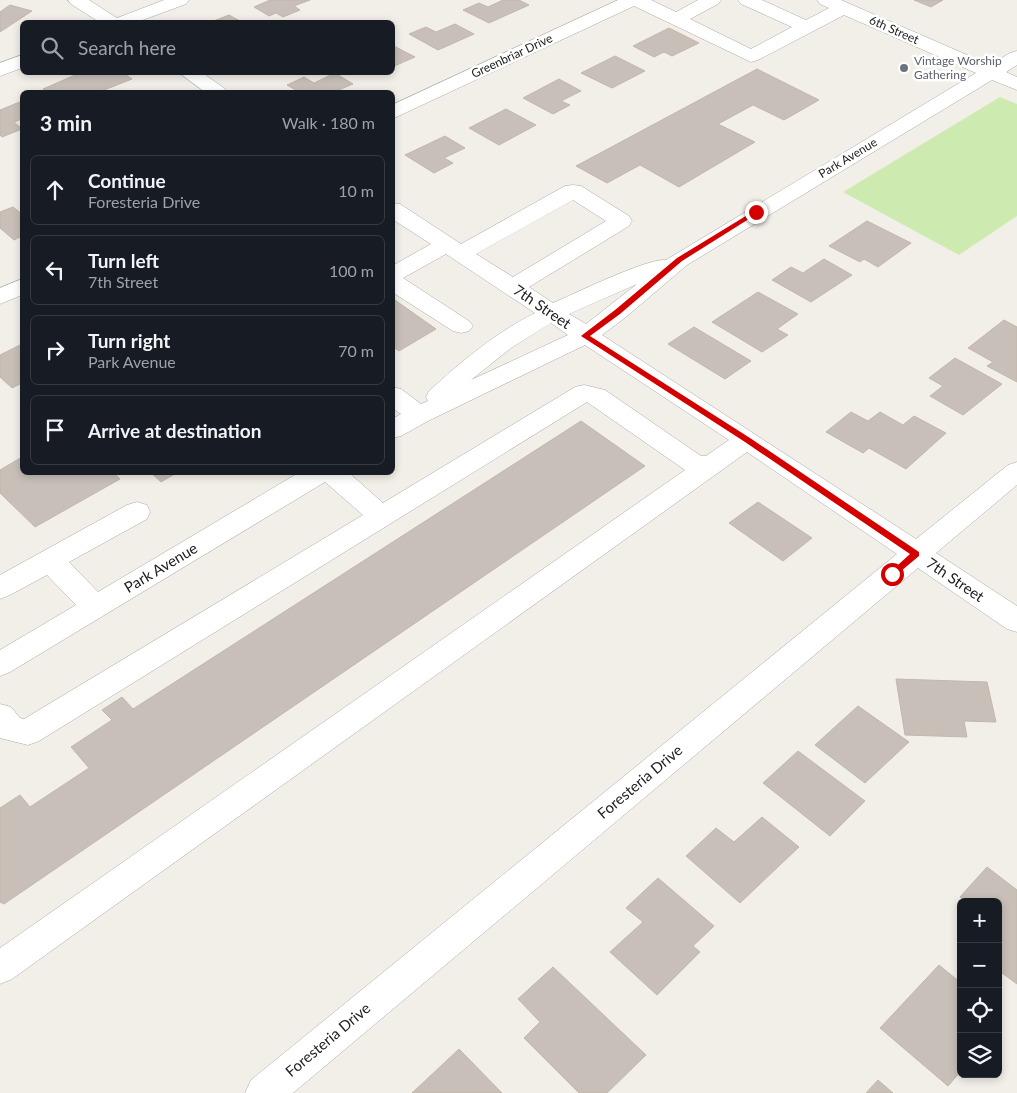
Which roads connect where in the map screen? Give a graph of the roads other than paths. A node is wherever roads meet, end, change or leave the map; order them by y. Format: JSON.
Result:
{"nodes":[{"id":1,"x":77,"y":0,"type":"edge"},
{"id":2,"x":180,"y":0,"type":"edge"},
{"id":3,"x":632,"y":0,"type":"edge"},
{"id":4,"x":637,"y":0,"type":"edge"},
{"id":5,"x":712,"y":0,"type":"edge"},
{"id":6,"x":747,"y":0,"type":"edge"},
{"id":7,"x":825,"y":0,"type":"edge"},
{"id":8,"x":843,"y":8,"type":"junction"},
{"id":9,"x":676,"y":19,"type":"junction"},
{"id":10,"x":108,"y":20,"type":"edge"},
{"id":11,"x":127,"y":20,"type":"edge"},
{"id":12,"x":806,"y":27,"type":"junction"},
{"id":13,"x":1017,"y":57,"type":"edge"},
{"id":14,"x":20,"y":62,"type":"edge"},
{"id":15,"x":0,"y":70,"type":"edge"},
{"id":16,"x":990,"y":72,"type":"junction"},
{"id":17,"x":192,"y":75,"type":"edge"},
{"id":18,"x":1017,"y":84,"type":"edge"},
{"id":19,"x":214,"y":90,"type":"edge"},
{"id":20,"x":395,"y":112,"type":"edge"},
{"id":21,"x":395,"y":210,"type":"edge"},
{"id":22,"x":454,"y":249,"type":"junction"},
{"id":23,"x":680,"y":260,"type":"junction"},
{"id":24,"x":395,"y":274,"type":"edge"},
{"id":25,"x":395,"y":283,"type":"edge"},
{"id":26,"x":20,"y":287,"type":"edge"},
{"id":27,"x":513,"y":287,"type":"junction"},
{"id":28,"x":0,"y":297,"type":"edge"},
{"id":29,"x":552,"y":314,"type":"junction"},
{"id":30,"x":461,"y":326,"type":"dead end"},
{"id":31,"x":585,"y":336,"type":"junction"},
{"id":32,"x":395,"y":397,"type":"edge"},
{"id":33,"x":419,"y":414,"type":"junction"},
{"id":34,"x":395,"y":428,"type":"edge"},
{"id":35,"x":747,"y":440,"type":"junction"},
{"id":36,"x":714,"y":465,"type":"junction"},
{"id":37,"x":1017,"y":472,"type":"edge"},
{"id":38,"x":316,"y":475,"type":"edge"},
{"id":39,"x":334,"y":475,"type":"edge"},
{"id":40,"x":137,"y":512,"type":"dead end"},
{"id":41,"x":381,"y":516,"type":"junction"},
{"id":42,"x":916,"y":554,"type":"junction"},
{"id":43,"x":50,"y":560,"type":"junction"},
{"id":44,"x":0,"y":588,"type":"edge"},
{"id":45,"x":95,"y":607,"type":"junction"},
{"id":46,"x":1017,"y":621,"type":"edge"},
{"id":47,"x":0,"y":664,"type":"edge"},
{"id":48,"x":0,"y":716,"type":"edge"},
{"id":49,"x":28,"y":732,"type":"junction"},
{"id":50,"x":0,"y":750,"type":"edge"},
{"id":51,"x":0,"y":968,"type":"edge"},
{"id":52,"x":264,"y":1093,"type":"edge"}],
"edges":[{"from":1,"to":10,"type":"street"},
{"from":2,"to":11,"type":"street"},
{"from":3,"to":20,"type":"street","name":"Greenbriar Drive"},
{"from":4,"to":9,"type":"street"},
{"from":5,"to":9,"type":"street"},
{"from":6,"to":12,"type":"street"},
{"from":7,"to":8,"type":"street","name":"6th Street"},
{"from":8,"to":12,"type":"street"},
{"from":8,"to":16,"type":"street","name":"6th Street"},
{"from":9,"to":12,"type":"street"},
{"from":13,"to":16,"type":"street","name":"Park Avenue"},
{"from":14,"to":15,"type":"street"},
{"from":16,"to":18,"type":"street","name":"6th Street"},
{"from":16,"to":23,"type":"street","name":"Park Avenue"},
{"from":17,"to":19,"type":"street"},
{"from":21,"to":22,"type":"street","name":"7th Street"},
{"from":22,"to":24,"type":"street"},
{"from":22,"to":27,"type":"street","name":"7th Street"},
{"from":22,"to":27,"type":"street"},
{"from":23,"to":29,"type":"street","name":"Park Avenue"},
{"from":23,"to":31,"type":"street","name":"Park Avenue"},
{"from":25,"to":30,"type":"street"},
{"from":26,"to":28,"type":"street"},
{"from":27,"to":29,"type":"street","name":"7th Street"},
{"from":29,"to":31,"type":"street","name":"7th Street"},
{"from":29,"to":33,"type":"street","name":"Park Avenue"},
{"from":31,"to":33,"type":"street","name":"Park Avenue"},
{"from":31,"to":35,"type":"street","name":"7th Street"},
{"from":32,"to":33,"type":"street"},
{"from":33,"to":34,"type":"street","name":"Park Avenue"},
{"from":35,"to":36,"type":"street"},
{"from":35,"to":42,"type":"street","name":"7th Street"},
{"from":36,"to":41,"type":"street"},
{"from":36,"to":51,"type":"street"},
{"from":37,"to":42,"type":"street","name":"Foresteria Drive"},
{"from":38,"to":45,"type":"street","name":"Park Avenue"},
{"from":39,"to":41,"type":"street"},
{"from":40,"to":43,"type":"street"},
{"from":41,"to":49,"type":"street"},
{"from":42,"to":46,"type":"street","name":"7th Street"},
{"from":42,"to":52,"type":"street","name":"Foresteria Drive"},
{"from":43,"to":44,"type":"street"},
{"from":43,"to":45,"type":"street"},
{"from":45,"to":47,"type":"street","name":"Park Avenue"},
{"from":48,"to":49,"type":"street"},
{"from":49,"to":50,"type":"street"}]}
